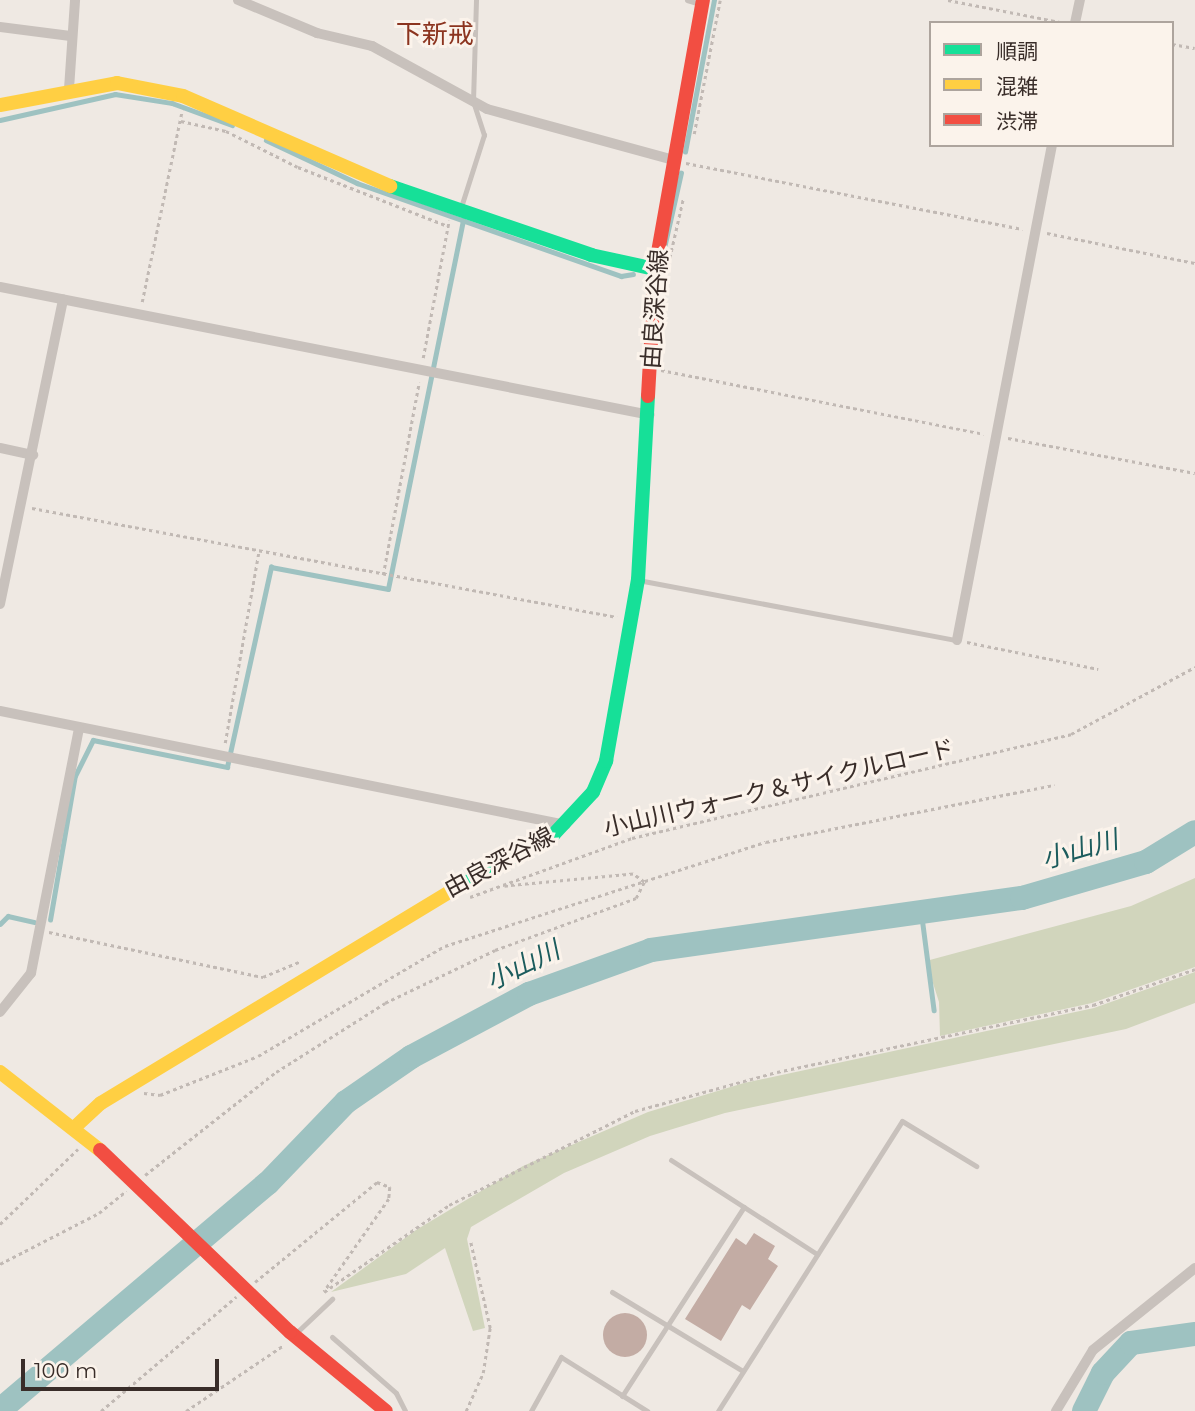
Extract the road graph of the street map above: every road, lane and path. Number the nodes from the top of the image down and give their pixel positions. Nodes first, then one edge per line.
1 (75, 0) edge
2 (238, 0) edge
3 (477, 0) edge
4 (687, 0) edge
5 (720, 0) edge
6 (947, 0) edge
7 (1080, 0) edge
8 (703, 2) edge
9 (1056, 21) edge
10 (1075, 21) edge
11 (0, 27) edge
12 (70, 36) junction
13 (1174, 44) edge
14 (1195, 48) edge
15 (69, 89) junction
16 (183, 96) junction
17 (473, 101) junction
18 (0, 105) edge
19 (181, 121) junction
20 (694, 136) dead end
21 (1052, 147) edge
22 (691, 150) dead end
23 (673, 160) junction
24 (688, 163) junction
25 (687, 176) dead end
26 (684, 188) dead end
27 (456, 209) junction
28 (448, 226) junction
29 (1037, 231) junction
30 (1195, 263) edge
31 (655, 269) junction
32 (0, 286) edge
33 (63, 299) junction
34 (140, 314) junction
35 (651, 368) junction
36 (422, 369) junction
37 (650, 415) junction
38 (998, 436) junction
39 (0, 448) edge
40 (33, 455) junction
41 (1195, 473) edge
42 (19, 505) junction
43 (259, 550) junction
44 (383, 575) junction
45 (638, 580) junction
46 (0, 604) edge
47 (631, 620) junction
48 (957, 640) junction
49 (1195, 667) edge
50 (1098, 669) dead end
51 (0, 711) edge
52 (79, 729) junction
53 (223, 755) junction
54 (1054, 785) dead end
55 (566, 825) junction
56 (644, 882) junction
57 (39, 932) junction
58 (1195, 969) edge
59 (251, 975) dead end
60 (0, 1012) edge
61 (0, 1072) edge
62 (137, 1082) junction
63 (75, 1127) junction
64 (80, 1146) dead end
65 (671, 1160) dead end
66 (976, 1167) dead end
67 (141, 1178) dead end
68 (131, 1187) dead end
69 (744, 1207) junction
70 (0, 1224) edge
71 (470, 1240) dead end
72 (817, 1254) junction
73 (0, 1264) edge
74 (1195, 1268) edge
75 (612, 1292) dead end
76 (332, 1299) dead end
77 (668, 1325) junction
78 (290, 1336) junction
79 (332, 1337) dead end
80 (743, 1371) junction
81 (622, 1396) junction
82 (101, 1411) edge
83 (186, 1411) edge
84 (386, 1411) edge
85 (405, 1411) edge
86 (466, 1411) edge
87 (531, 1411) edge
88 (647, 1411) edge
89 (718, 1411) edge
90 (1056, 1411) edge

1 - 12 street
2 - 17 street
3 - 17 lane
4 - 8 lane
5 - 20 path
6 - 9 path
7 - 10 street
8 - 23 main road, 由良深谷線
11 - 12 street
12 - 15 street
13 - 14 path
15 - 16 main road
15 - 18 main road
16 - 19 path
16 - 27 main road
17 - 23 street
17 - 27 lane
19 - 28 path
19 - 34 path
21 - 29 street
22 - 24 path
23 - 24 path
23 - 31 main road, 由良深谷線
24 - 25 path
24 - 29 path
26 - 31 path
27 - 28 path
27 - 31 main road
28 - 36 path
29 - 30 path
29 - 38 street
31 - 35 main road, 由良深谷線
32 - 33 street
33 - 34 street
33 - 40 street
34 - 36 street
35 - 37 main road, 由良深谷線
35 - 38 path
36 - 37 street
36 - 44 path
37 - 45 main road, 由良深谷線
38 - 41 path
38 - 48 street
39 - 40 street
40 - 42 street
42 - 43 path
42 - 46 street
43 - 44 path
43 - 53 path
44 - 47 path
45 - 47 main road, 由良深谷線
45 - 48 lane
47 - 55 main road, 由良深谷線
48 - 50 path
49 - 56 path, 小山川ウォーク＆サイクルロード
51 - 52 street
52 - 53 street
52 - 57 street
53 - 55 street
54 - 56 path
55 - 62 main road, 由良深谷線
56 - 62 path
56 - 67 path
57 - 59 path
57 - 60 street
58 - 82 path
61 - 63 main road
62 - 63 main road, 由良深谷線
63 - 78 main road, bridge
64 - 70 path
65 - 69 lane
66 - 72 lane
68 - 73 path
69 - 72 lane
69 - 77 lane
71 - 86 path
72 - 80 lane
74 - 90 street
75 - 77 lane
76 - 78 lane
77 - 80 lane
77 - 81 lane
78 - 83 path
78 - 84 main road
79 - 85 lane
80 - 89 lane
81 - 87 lane
81 - 88 lane

